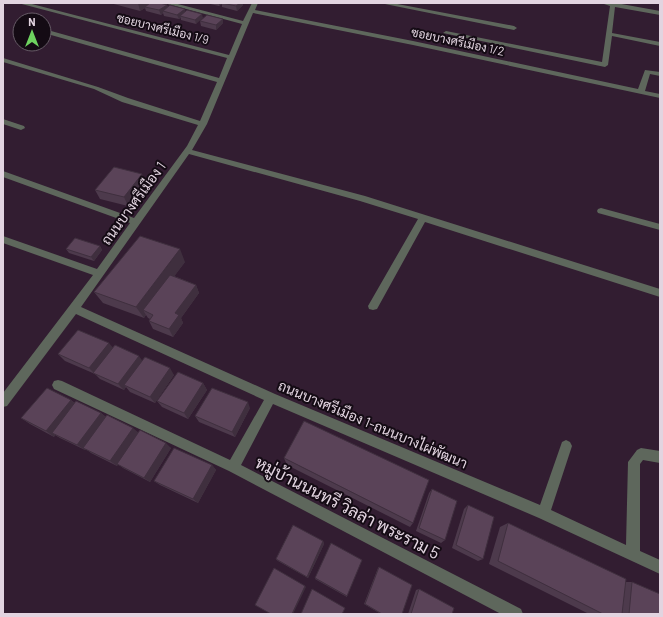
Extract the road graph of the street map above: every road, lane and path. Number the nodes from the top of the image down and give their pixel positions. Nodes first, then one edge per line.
1 (21, 3) edge
2 (167, 3) edge
3 (383, 3) edge
4 (604, 3) edge
5 (613, 4) edge
6 (253, 7) edge
7 (660, 13) edge
8 (245, 23) junction
9 (514, 28) dead end
10 (52, 33) edge
11 (446, 33) dead end
12 (609, 34) junction
13 (660, 44) edge
14 (230, 57) junction
15 (3, 60) edge
16 (660, 74) edge
17 (220, 80) junction
18 (641, 92) junction
19 (660, 96) edge
20 (3, 121) edge
21 (203, 124) junction
22 (22, 128) dead end
23 (187, 151) junction
24 (3, 174) edge
25 (601, 211) dead end
26 (423, 218) junction
27 (136, 222) junction
28 (660, 227) edge
29 (3, 239) edge
30 (98, 273) junction
31 (660, 293) edge
32 (373, 306) dead end
33 (74, 309) junction
34 (58, 385) dead end
35 (8, 387) edge
36 (271, 398) junction
37 (3, 402) edge
38 (566, 446) dead end
39 (660, 457) edge
40 (233, 467) junction
41 (544, 513) junction
42 (633, 554) junction
43 (660, 567) edge
44 (516, 614) edge

1 - 14 street, ซอยบางศรีเมือง 1/9
2 - 8 street
3 - 9 street
4 - 5 street
5 - 7 street
5 - 12 street
6 - 8 street, ถนนบางศรีเมือง 1
6 - 18 street, ซอยบางศรีเมือง 1/2
8 - 14 street, ถนนบางศรีเมือง 1
10 - 17 street
11 - 12 street
12 - 13 street
14 - 17 street, ถนนบางศรีเมือง 1
15 - 21 street
16 - 18 street
17 - 21 street, ถนนบางศรีเมือง 1
18 - 19 street, ซอยบางศรีเมือง 1/2
20 - 22 street
21 - 23 street, ถนนบางศรีเมือง 1
23 - 26 street
23 - 27 street, ถนนบางศรีเมือง 1
24 - 27 street
25 - 28 street
26 - 31 street
26 - 32 street
27 - 30 street, ถนนบางศรีเมือง 1
29 - 30 street
30 - 33 street, ถนนบางศรีเมือง 1
33 - 35 street, ถนนบางศรีเมือง 1
33 - 36 street, ถนนบางศรีเมือง 1-ถนนบางไผ่พัฒนา
34 - 40 street
35 - 37 street, ถนนบางศรีเมือง 1
36 - 40 street, หมู่บ้านนนทรี วิลล่า พระราม 5
36 - 41 street, ถนนบางศรีเมือง 1-ถนนบางไผ่พัฒนา
38 - 41 street
39 - 42 street
40 - 44 street, หมู่บ้านนนทรี วิลล่า พระราม 5
41 - 42 street, ถนนบางศรีเมือง 1-ถนนบางไผ่พัฒนา
42 - 43 street, ถนนบางศรีเมือง 1-ถนนบางไผ่พัฒนา

